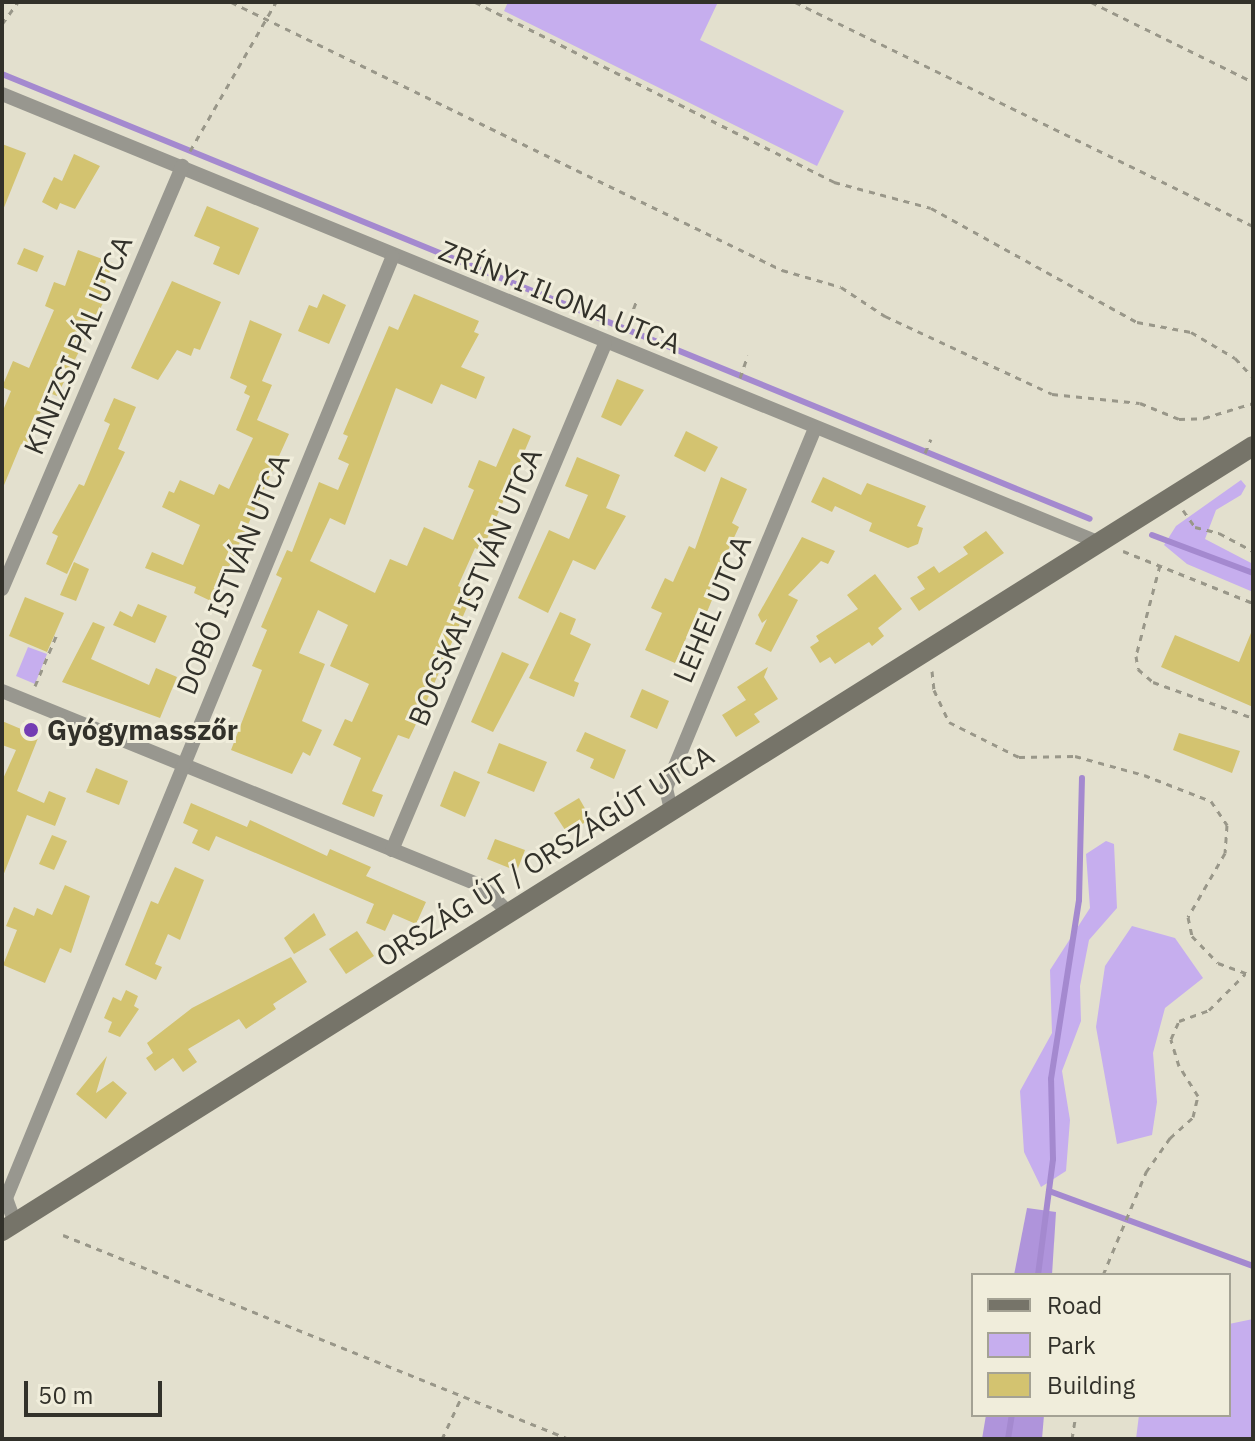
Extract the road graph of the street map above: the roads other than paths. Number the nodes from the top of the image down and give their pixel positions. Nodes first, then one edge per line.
1 (2, 94) edge
2 (182, 166) junction
3 (393, 256) junction
4 (605, 344) junction
5 (815, 429) junction
6 (1253, 446) edge
7 (1100, 543) junction
8 (2, 589) edge
9 (2, 691) edge
10 (182, 765) junction
11 (671, 810) junction
12 (392, 850) junction
13 (507, 911) junction
14 (8, 1227) edge

1 - 2 street, ZRÍNYI ILONA UTCA
2 - 3 street, ZRÍNYI ILONA UTCA
2 - 8 street, KINIZSI PÁL UTCA
3 - 4 street, ZRÍNYI ILONA UTCA
3 - 10 street, DOBÓ ISTVÁN UTCA
4 - 5 street, ZRÍNYI ILONA UTCA
4 - 12 street, BOCSKAI ISTVÁN UTCA
5 - 7 street, ZRÍNYI ILONA UTCA
5 - 11 street, LEHEL UTCA
6 - 7 main road, ORSZÁG ÚT / ORSZÁGÚT UTCA
7 - 11 main road, ORSZÁG ÚT / ORSZÁGÚT UTCA
9 - 10 street
10 - 12 street
10 - 14 street, DOBÓ ISTVÁN UTCA
11 - 13 main road, ORSZÁG ÚT / ORSZÁGÚT UTCA
12 - 13 street
13 - 14 main road, ORSZÁG ÚT / ORSZÁGÚT UTCA

